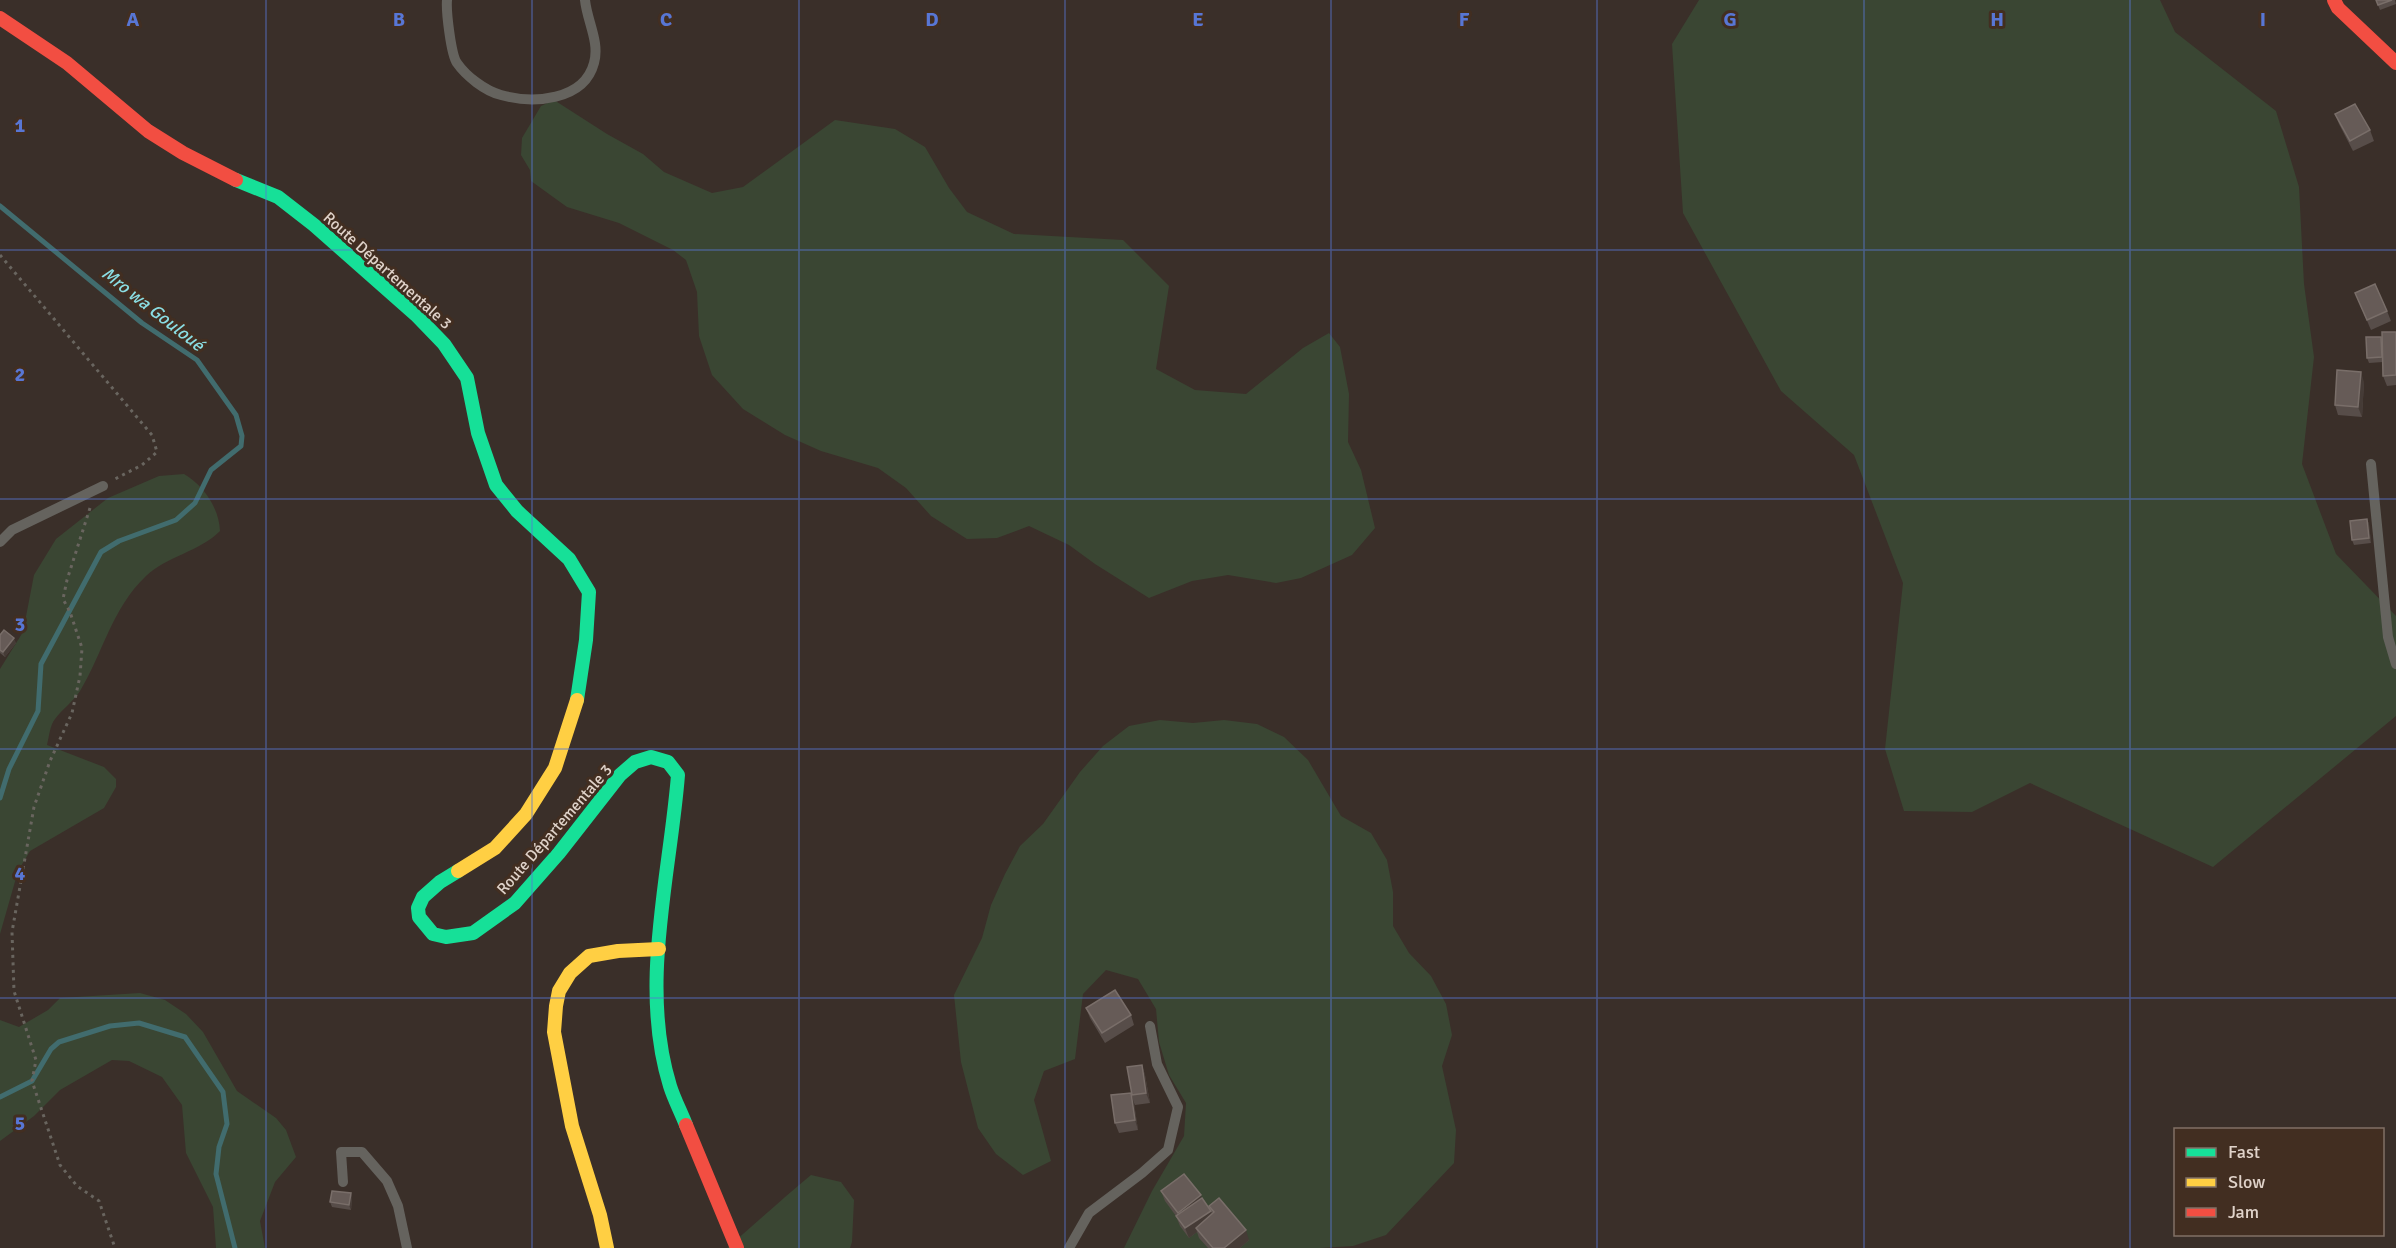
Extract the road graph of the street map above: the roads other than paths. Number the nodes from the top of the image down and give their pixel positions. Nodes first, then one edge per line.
1 (447, 0) edge
2 (585, 0) edge
3 (2334, 0) edge
4 (0, 18) edge
5 (2396, 63) edge
6 (2371, 464) dead end
7 (103, 486) road end
8 (0, 542) edge
9 (2396, 664) edge
10 (659, 949) junction
11 (1150, 1026) dead end
12 (343, 1182) dead end
13 (407, 1248) edge
14 (607, 1248) edge
15 (737, 1248) edge
16 (1069, 1248) edge

1 - 2 lane
3 - 5 main road
4 - 10 main road, Route Départementale 3
6 - 9 lane
7 - 8 lane
10 - 14 main road
10 - 15 main road, Route Départementale 3
11 - 16 lane
12 - 13 lane

